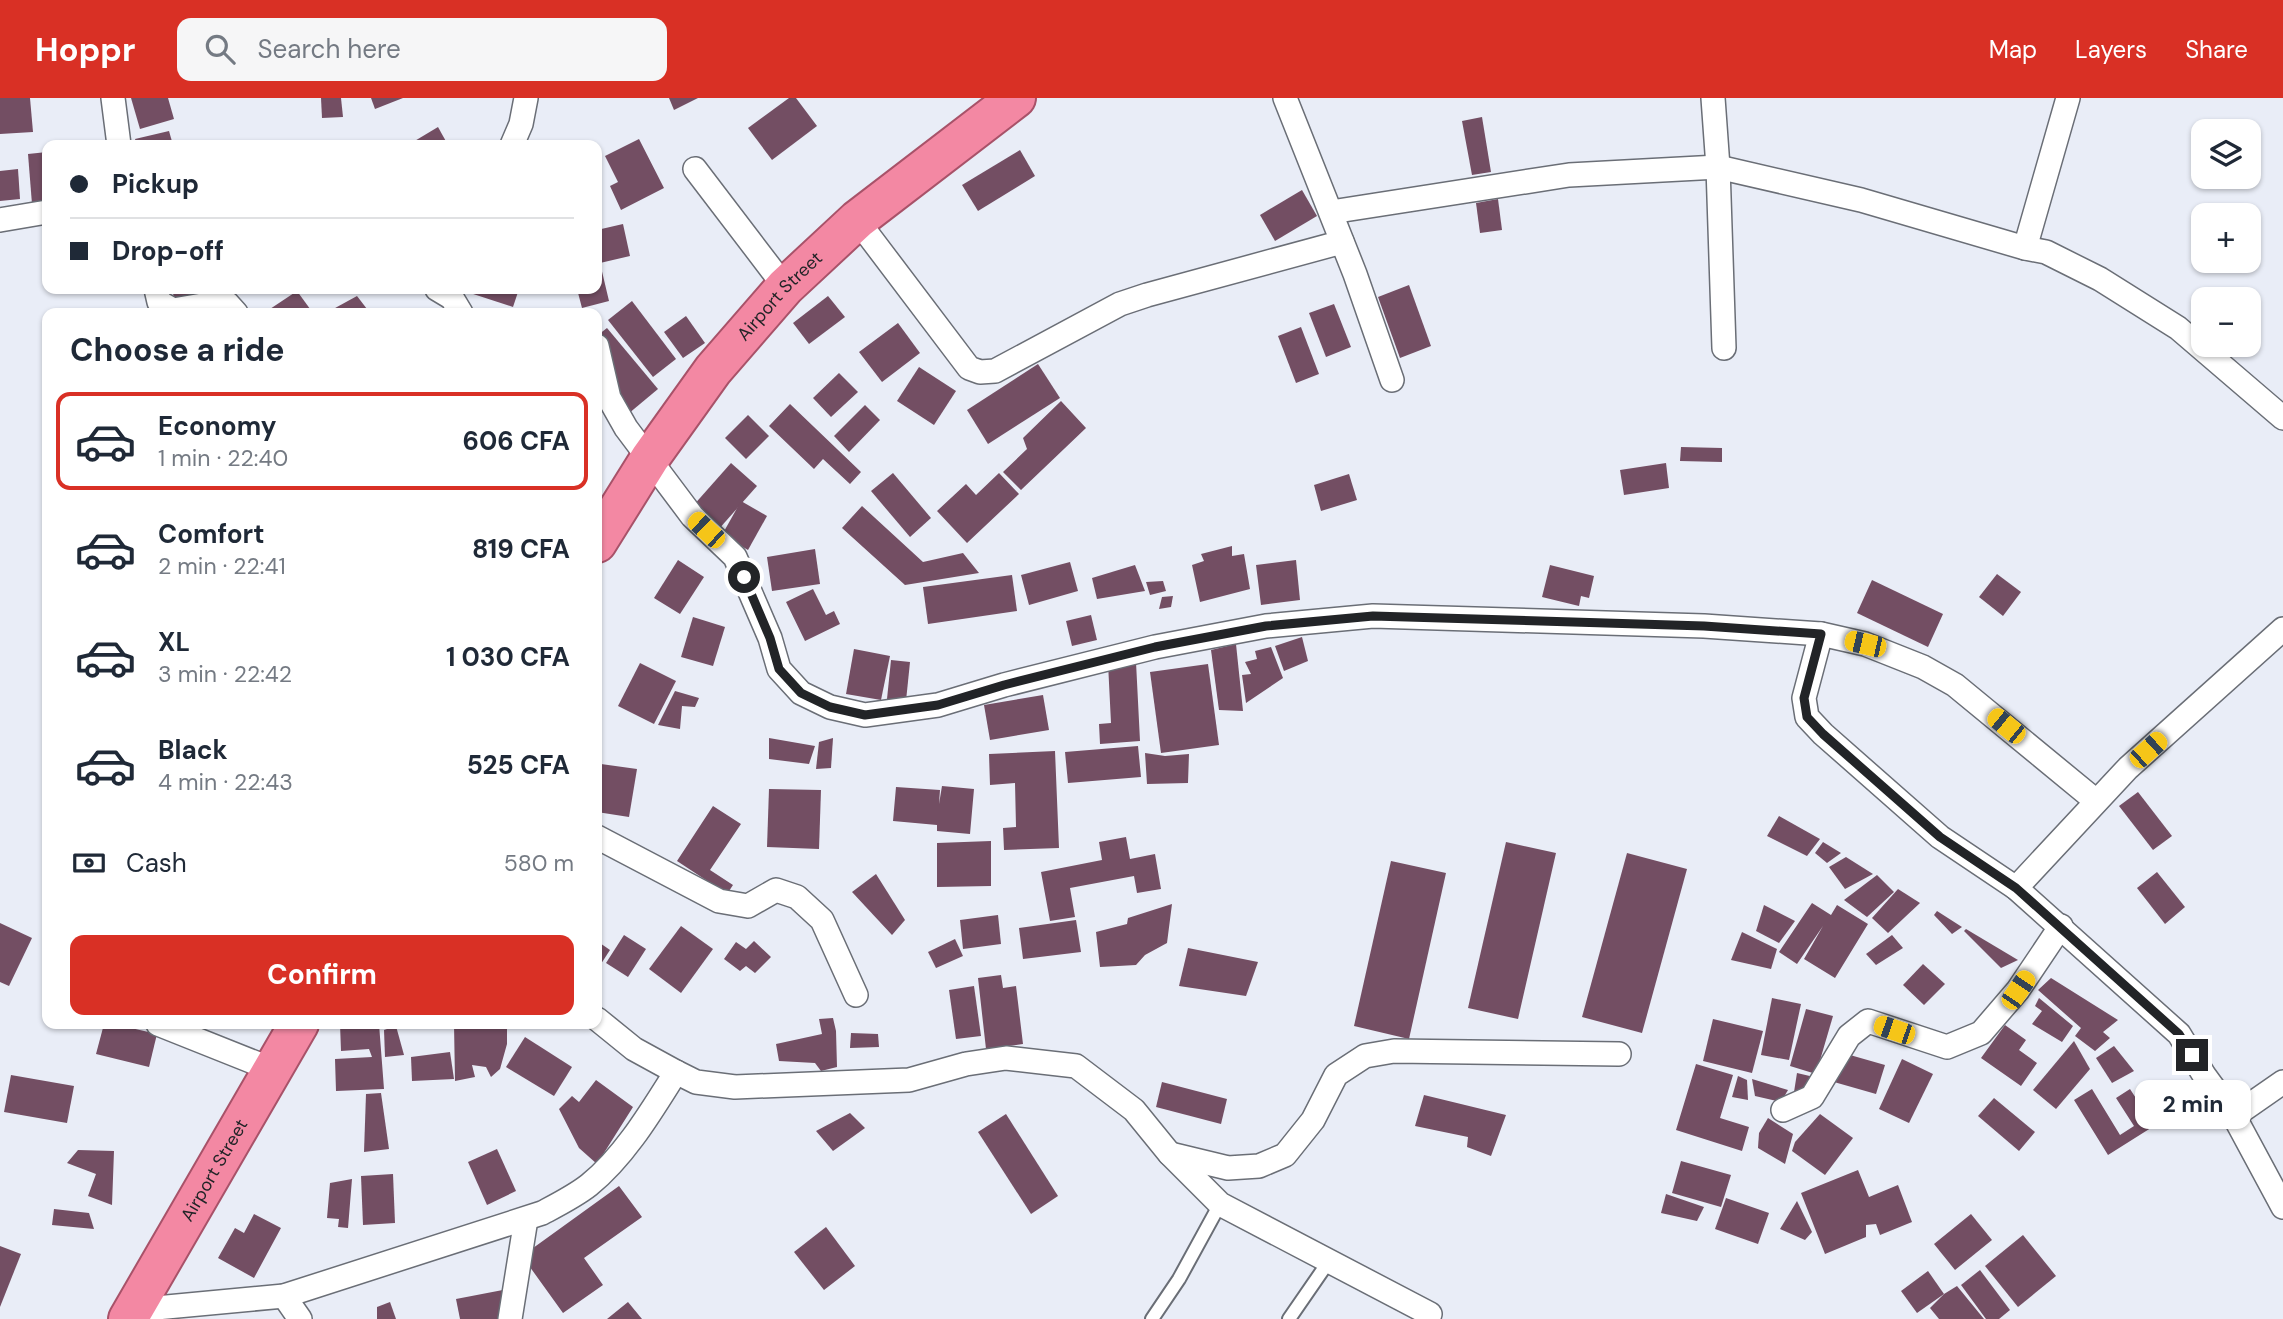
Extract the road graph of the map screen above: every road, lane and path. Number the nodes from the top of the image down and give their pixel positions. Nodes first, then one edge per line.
1 (113, 98) edge
2 (526, 98) edge
3 (1016, 98) edge
4 (1285, 98) edge
5 (1713, 98) edge
6 (2068, 98) edge
7 (118, 140) edge
8 (514, 140) edge
9 (1718, 167) junction
10 (695, 169) dead end
11 (1331, 212) junction
12 (42, 213) edge
13 (0, 219) edge
14 (857, 220) junction
15 (1342, 242) junction
16 (2025, 248) junction
17 (785, 287) junction
18 (157, 294) edge
19 (170, 308) edge
20 (185, 308) edge
21 (232, 308) edge
22 (1724, 348) dead end
23 (602, 368) edge
24 (1392, 380) dead end
25 (2283, 418) edge
26 (650, 458) junction
27 (602, 535) edge
28 (2283, 629) edge
29 (1821, 634) junction
30 (2096, 801) junction
31 (602, 840) edge
32 (2016, 888) junction
33 (2061, 926) junction
34 (856, 995) dead end
35 (602, 1023) edge
36 (171, 1029) edge
37 (296, 1029) edge
38 (1619, 1054) dead end
39 (271, 1069) junction
40 (676, 1072) junction
41 (2283, 1082) edge
42 (1783, 1110) dead end
43 (2234, 1116) junction
44 (1169, 1153) junction
45 (1220, 1204) junction
46 (2283, 1207) edge
47 (526, 1219) junction
48 (1329, 1262) junction
49 (284, 1296) junction
50 (131, 1314) edge
51 (1432, 1317) edge
52 (300, 1319) edge
53 (510, 1319) edge
54 (1152, 1319) edge
55 (1289, 1319) edge

1 - 7 street
2 - 8 street
3 - 14 highway, Airport Street
4 - 11 street
5 - 9 street
6 - 16 street
9 - 11 street
9 - 16 street
9 - 22 street
10 - 17 street
11 - 15 street
12 - 13 street
14 - 15 street
14 - 17 highway, Airport Street
15 - 24 street
16 - 25 street
17 - 26 highway, Airport Street
18 - 19 street
20 - 21 street
23 - 26 street
26 - 27 highway, Airport Street
26 - 29 street
28 - 30 street
29 - 30 street
29 - 32 street
30 - 32 street
31 - 34 street
32 - 33 street
33 - 42 street
33 - 43 street
35 - 40 street
36 - 39 street
37 - 39 highway, Airport Street
38 - 44 street
39 - 50 highway, Airport Street
40 - 44 street
40 - 47 street
41 - 43 street
43 - 46 street
44 - 45 street
45 - 48 street
45 - 54 lane
47 - 49 street
47 - 53 street
48 - 51 street
48 - 55 lane
49 - 50 street
49 - 52 street

